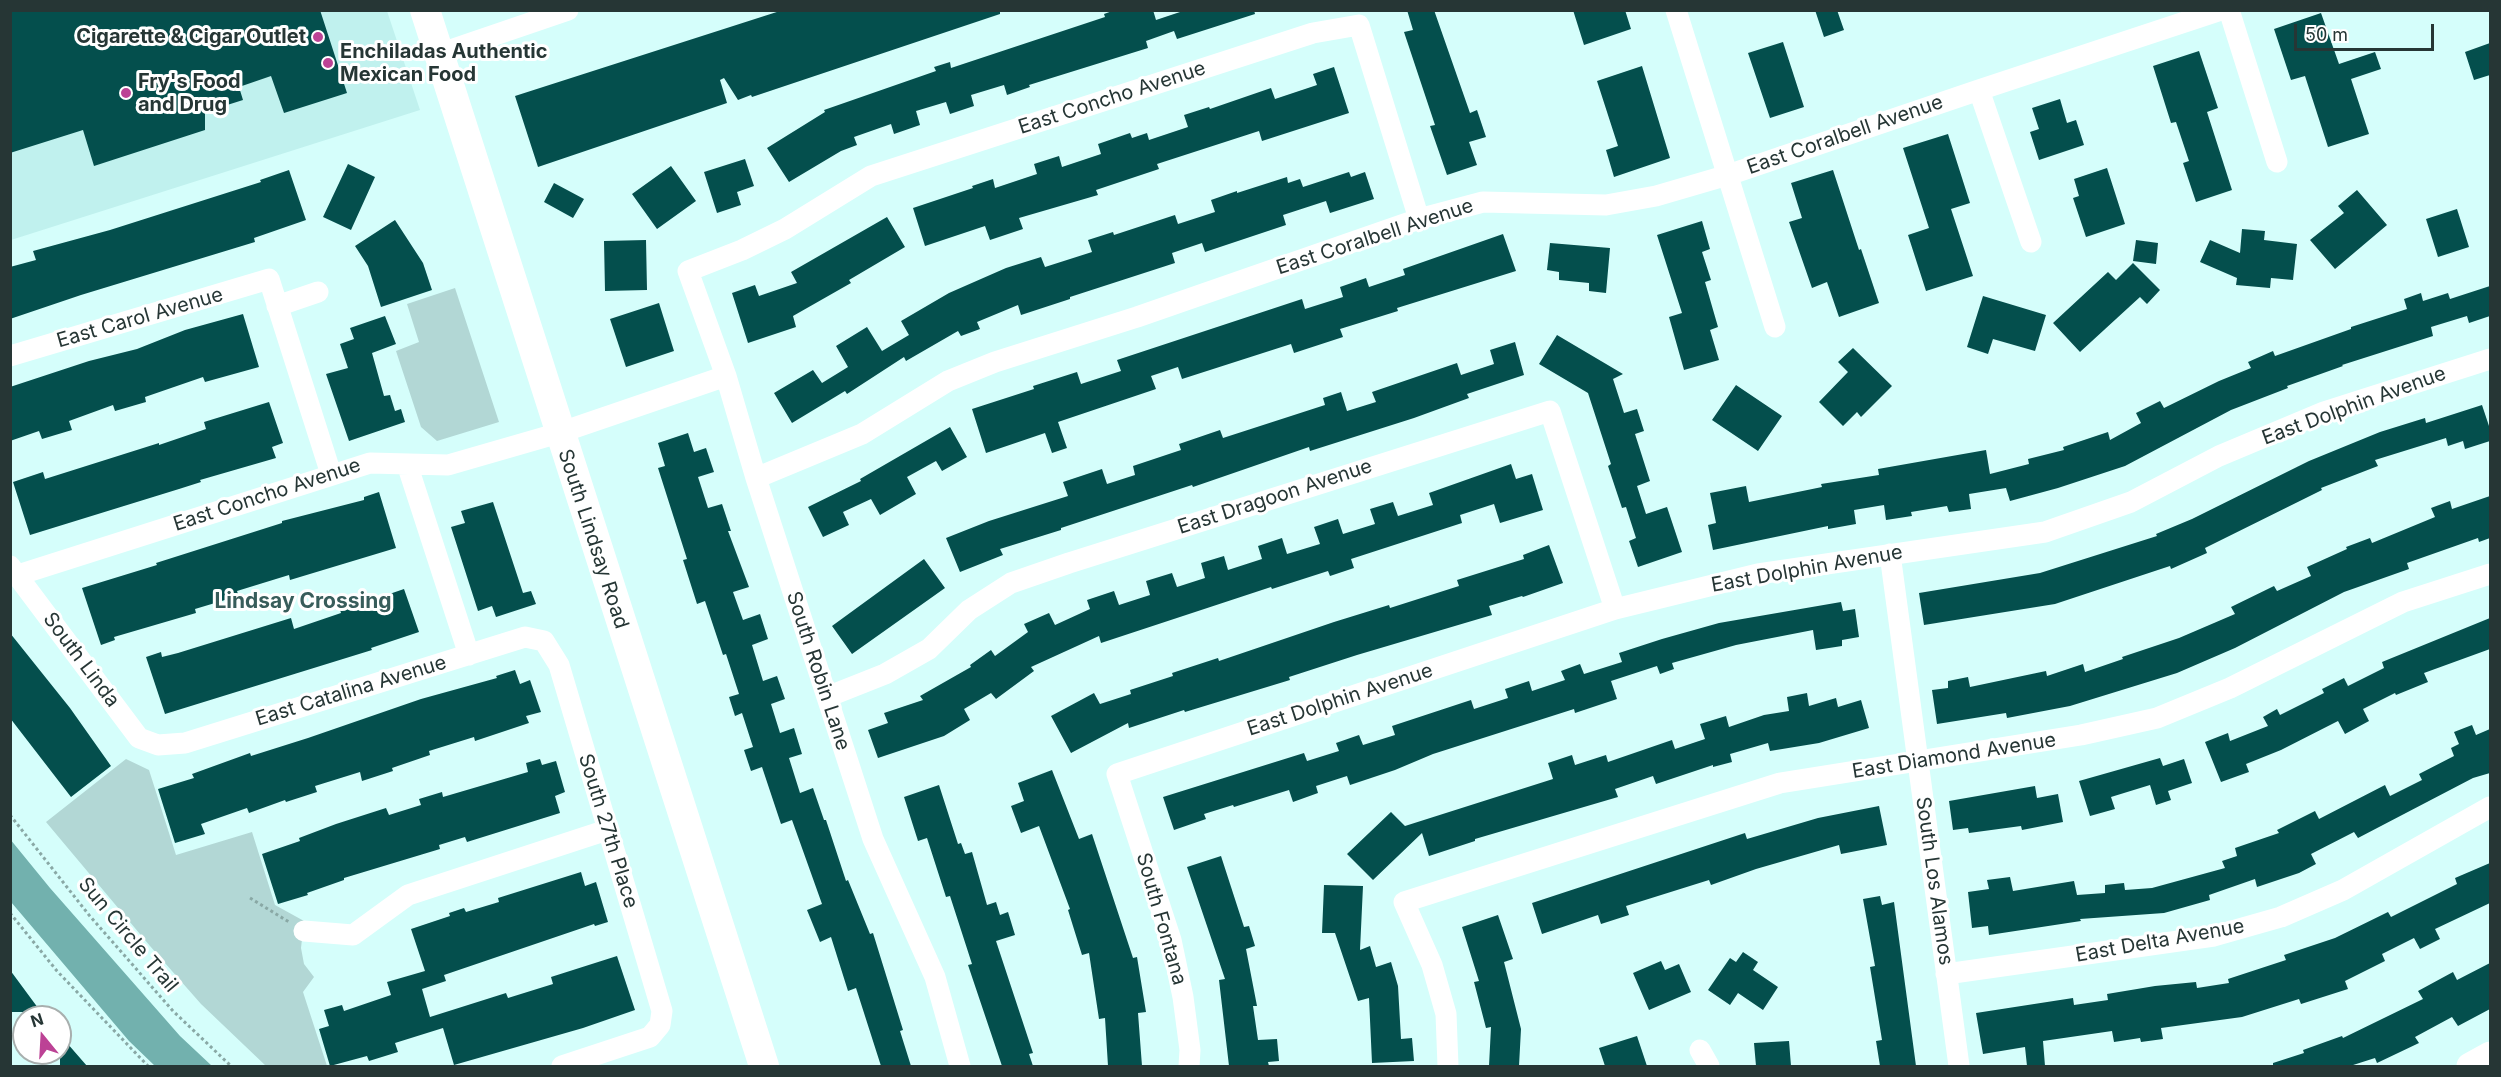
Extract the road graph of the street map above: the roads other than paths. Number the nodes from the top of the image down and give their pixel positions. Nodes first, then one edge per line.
1 (425, 10) edge
2 (568, 10) edge
3 (1676, 10) edge
4 (2221, 10) edge
5 (2229, 10) edge
6 (439, 54) junction
7 (1979, 90) junction
8 (2277, 162) dead end
9 (1728, 175) junction
10 (1419, 219) junction
11 (2031, 242) dead end
12 (688, 271) joint
13 (318, 292) dead end
14 (277, 306) junction
15 (1775, 327) dead end
16 (10, 356) edge
17 (2490, 359) edge
18 (726, 376) junction
19 (559, 433) junction
20 (407, 464) junction
21 (331, 474) junction
22 (756, 478) junction
23 (1890, 554) junction
24 (14, 571) edge
25 (2490, 574) edge
26 (1615, 609) junction
27 (544, 640) joint
28 (469, 655) junction
29 (827, 697) junction
30 (158, 746) joint
31 (1918, 762) junction
32 (1117, 774) joint
33 (2490, 807) edge
34 (607, 830) junction
35 (304, 931) road end
36 (1946, 974) junction
37 (2490, 1054) edge
38 (590, 1062) edge
39 (562, 1066) edge
40 (764, 1066) edge
41 (960, 1066) edge
42 (1189, 1066) edge
43 (1448, 1066) edge
44 (1959, 1066) edge
45 (2470, 1066) edge

1 - 6 main road, South Lindsay Road
2 - 6 street
3 - 9 street
4 - 7 street, East Coralbell Avenue
5 - 8 street
6 - 19 main road, South Lindsay Road
7 - 9 street, East Coralbell Avenue
7 - 11 street
9 - 10 street, East Coralbell Avenue
9 - 15 street
10 - 12 street, East Concho Avenue
10 - 22 street, East Coralbell Avenue
12 - 18 street, South Robin Lane
13 - 14 street
14 - 16 street, East Carol Avenue
14 - 21 street
17 - 23 street, East Dolphin Avenue
18 - 19 street, East Concho Avenue
18 - 22 street, South Robin Lane
19 - 20 street, East Concho Avenue
19 - 40 main road, South Lindsay Road
20 - 21 street, East Concho Avenue
20 - 28 street
21 - 24 street, East Concho Avenue
22 - 29 street, South Robin Lane
23 - 26 street, East Dolphin Avenue
23 - 31 street, South Los Alamos
24 - 30 street, South Linda
25 - 31 street, East Diamond Avenue
26 - 29 street, East Dragoon Avenue
26 - 32 street, East Dolphin Avenue
27 - 28 street, East Catalina Avenue
27 - 34 street, South 27th Place
28 - 30 street, East Catalina Avenue
29 - 41 street, South Robin Lane
31 - 36 street, South Los Alamos
31 - 43 street, East Diamond Avenue
32 - 42 street, South Fontana
33 - 36 street, East Delta Avenue
34 - 35 street
34 - 38 street, South 27th Place
36 - 44 street, South Los Alamos
37 - 45 street
38 - 39 street

